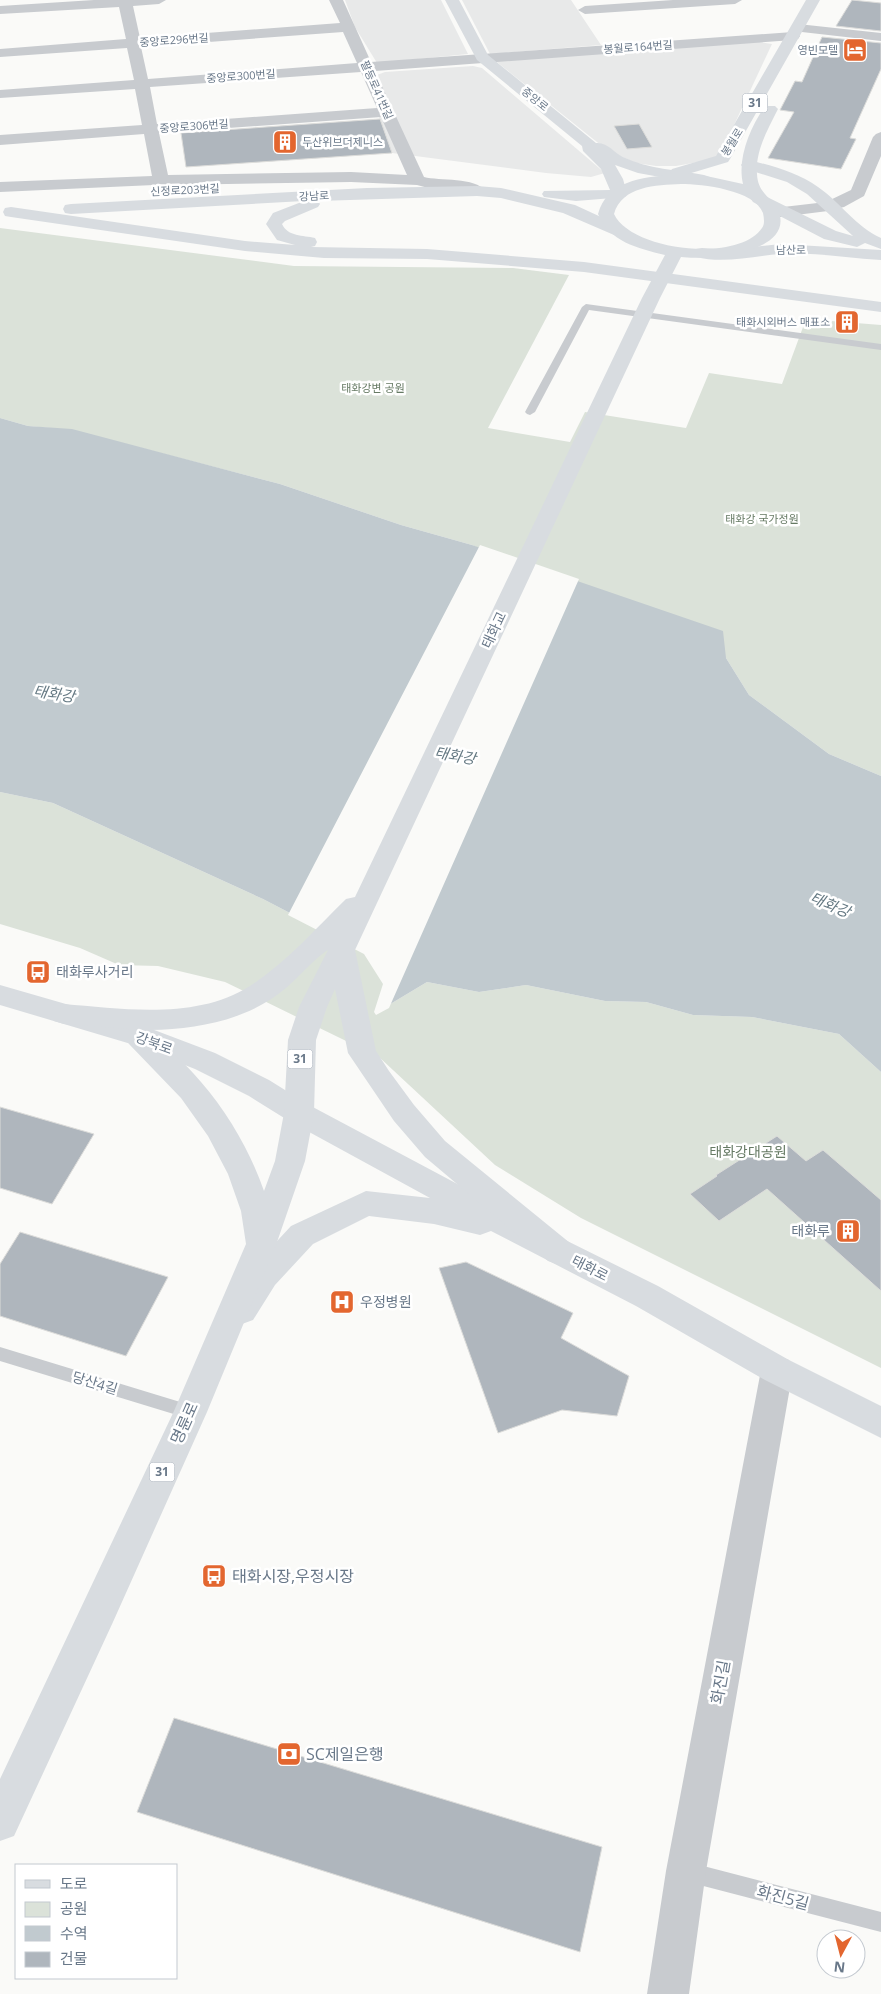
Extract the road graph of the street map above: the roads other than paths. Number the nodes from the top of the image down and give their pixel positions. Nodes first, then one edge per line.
1 (158, 0) edge
2 (336, 0) edge
3 (452, 0) edge
4 (735, 0) edge
5 (813, 0) edge
6 (827, 0) edge
7 (126, 1) edge
8 (582, 5) edge
9 (0, 10) edge
10 (348, 27) junction
11 (801, 35) junction
12 (881, 37) edge
13 (134, 43) junction
14 (610, 49) junction
15 (0, 53) edge
16 (482, 58) junction
17 (367, 66) junction
18 (142, 84) junction
19 (0, 94) edge
20 (777, 95) dead end
21 (388, 112) junction
22 (151, 129) junction
23 (881, 137) edge
24 (0, 140) edge
25 (590, 145) junction
26 (749, 166) junction
27 (874, 172) edge
28 (670, 174) junction
29 (417, 180) junction
30 (704, 180) junction
31 (644, 183) junction
32 (436, 185) junction
33 (162, 186) junction
34 (0, 187) edge
35 (369, 190) junction
36 (485, 192) junction
37 (618, 194) junction
38 (0, 198) edge
39 (758, 198) junction
40 (827, 206) junction
41 (4, 210) edge
42 (778, 213) junction
43 (566, 225) dead end
44 (621, 233) junction
45 (881, 245) edge
46 (702, 253) junction
47 (427, 254) junction
48 (881, 255) edge
49 (620, 256) dead end
50 (673, 258) junction
51 (651, 298) junction
52 (881, 306) edge
53 (881, 347) edge
54 (530, 412) dead end
55 (370, 891) junction
56 (341, 950) junction
57 (0, 995) edge
58 (313, 1007) joint
59 (64, 1014) junction
60 (138, 1036) junction
61 (299, 1113) junction
62 (516, 1230) junction
63 (261, 1245) junction
64 (559, 1252) junction
65 (216, 1349) junction
66 (0, 1354) edge
67 (777, 1370) junction
68 (190, 1412) junction
69 (881, 1423) edge
70 (3, 1809) edge
71 (686, 1871) junction
72 (881, 1922) edge
73 (668, 1994) edge

1 - 7 street
2 - 10 street, 팔등로41번길
3 - 16 main road, 중앙로
4 - 8 street
5 - 11 main road, 봉월로 / 31
6 - 11 main road
7 - 9 street
7 - 13 street
8 - 14 street
10 - 13 street, 중앙로296번길
10 - 17 street, 팔등로41번길
11 - 12 street, 봉월로164번길
11 - 14 street, 봉월로164번길
11 - 28 main road, 봉월로 / 31
13 - 15 street, 중앙로296번길
13 - 18 street
14 - 16 street, 봉월로164번길
16 - 17 street, 중앙로300번길
16 - 25 main road, 중앙로
17 - 18 street, 중앙로300번길
17 - 21 street, 팔등로41번길
18 - 19 street, 중앙로300번길
18 - 22 street
20 - 26 main road, 봉월로
21 - 22 street, 중앙로306번길
21 - 29 street, 팔등로41번길
22 - 24 street, 중앙로306번길
22 - 33 street
23 - 27 street
25 - 28 main road
25 - 37 main road, 중앙로
26 - 39 main road, 봉월로
26 - 40 main road
27 - 40 street
28 - 30 main road
28 - 31 main road, 봉월로
29 - 32 street
29 - 33 street
30 - 31 main road
30 - 39 main road
31 - 37 main road
32 - 35 street, 신정로203번길
32 - 36 street
33 - 34 street
33 - 35 street, 신정로203번길
33 - 38 street, 신정로203번길
35 - 36 main road, 강남로
35 - 41 main road, 강남로
35 - 47 main road
36 - 37 main road
36 - 43 main road
36 - 44 main road, 강남로
37 - 44 main road
39 - 42 main road
40 - 42 street
40 - 45 main road
41 - 47 main road
42 - 45 main road
42 - 46 main road
44 - 50 main road, 강남로
46 - 48 main road, 남산로
46 - 50 main road, 강남로
47 - 52 main road
49 - 51 main road
50 - 51 main road, 태화교
51 - 55 main road, 태화교
53 - 54 lane
55 - 56 main road, 태화교
55 - 59 main road
56 - 58 main road, 태화교
56 - 64 main road
57 - 59 main road, 강북로
58 - 61 main road, 명륜로 / 31
59 - 60 main road, 강북로
60 - 61 main road, 강북로
60 - 63 main road
61 - 62 main road, 태화로
61 - 63 main road, 명륜로 / 31
62 - 64 main road, 태화로
62 - 65 main road
63 - 65 main road, 명륜로 / 31
64 - 67 main road, 태화로
65 - 68 main road, 명륜로 / 31
66 - 68 lane, 당산4길
67 - 69 main road, 태화로
67 - 71 street, 화진길
68 - 70 main road, 명륜로 / 31
71 - 72 lane, 화진5길
71 - 73 street, 화진길

